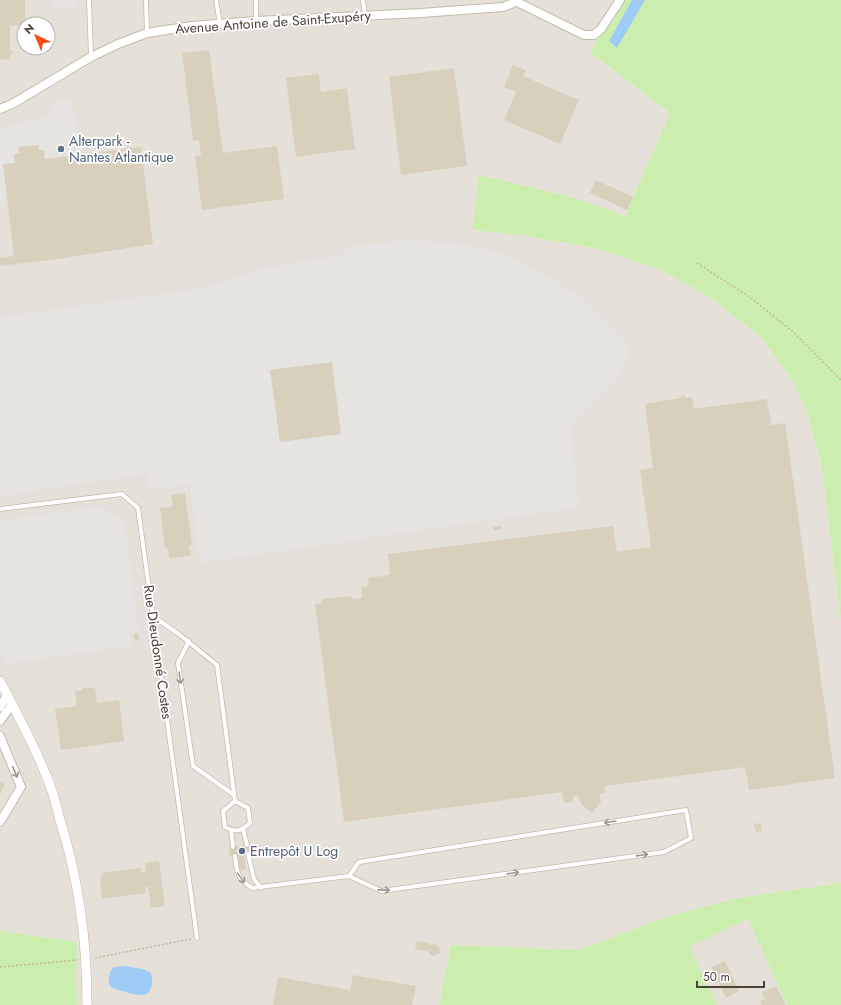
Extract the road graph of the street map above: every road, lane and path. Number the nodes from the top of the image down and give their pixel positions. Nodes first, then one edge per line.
1 (89, 0) edge
2 (146, 0) edge
3 (216, 0) edge
4 (256, 0) edge
5 (363, 0) edge
6 (620, 0) edge
7 (516, 1) edge
8 (365, 16) junction
9 (256, 21) junction
10 (220, 24) junction
11 (147, 34) junction
12 (90, 57) junction
13 (0, 109) edge
14 (697, 263) dead end
15 (841, 380) edge
16 (0, 509) edge
17 (153, 616) junction
18 (189, 641) junction
19 (0, 682) edge
20 (7, 695) junction
21 (12, 704) junction
22 (0, 707) edge
23 (0, 721) edge
24 (0, 736) edge
25 (234, 795) junction
26 (235, 801) junction
27 (0, 822) edge
28 (243, 829) junction
29 (231, 830) junction
30 (247, 845) dead end
31 (233, 846) dead end
32 (248, 854) dead end
33 (235, 856) dead end
34 (349, 876) junction
35 (261, 888) junction
36 (197, 938) joint
37 (86, 959) junction
38 (0, 967) edge
39 (87, 1005) edge

1 - 12 lane
2 - 11 lane
3 - 10 lane
4 - 9 lane
5 - 8 lane
6 - 7 street
7 - 8 street, Avenue Antoine de Saint-Exupéry
8 - 9 street, Avenue Antoine de Saint-Exupéry
9 - 10 street, Avenue Antoine de Saint-Exupéry
10 - 11 street, Avenue Antoine de Saint-Exupéry
11 - 12 street, Avenue Antoine de Saint-Exupéry
12 - 13 street, Avenue Antoine de Saint-Exupéry
14 - 15 path
16 - 17 lane, Rue Dieudonné Costes
17 - 18 lane
17 - 36 lane, Rue Dieudonné Costes
18 - 25 lane
18 -> 25 lane
19 - 20 street
20 - 21 street
20 - 22 street
21 - 23 street
21 - 37 street
24 -> 27 street
25 - 26 lane
26 - 28 lane
26 - 29 lane
28 - 29 lane
28 - 30 lane
29 - 31 lane
32 - 35 lane
33 -> 35 lane
34 -> 34 lane
34 - 35 lane
36 - 37 path
37 - 38 path
37 - 39 street

